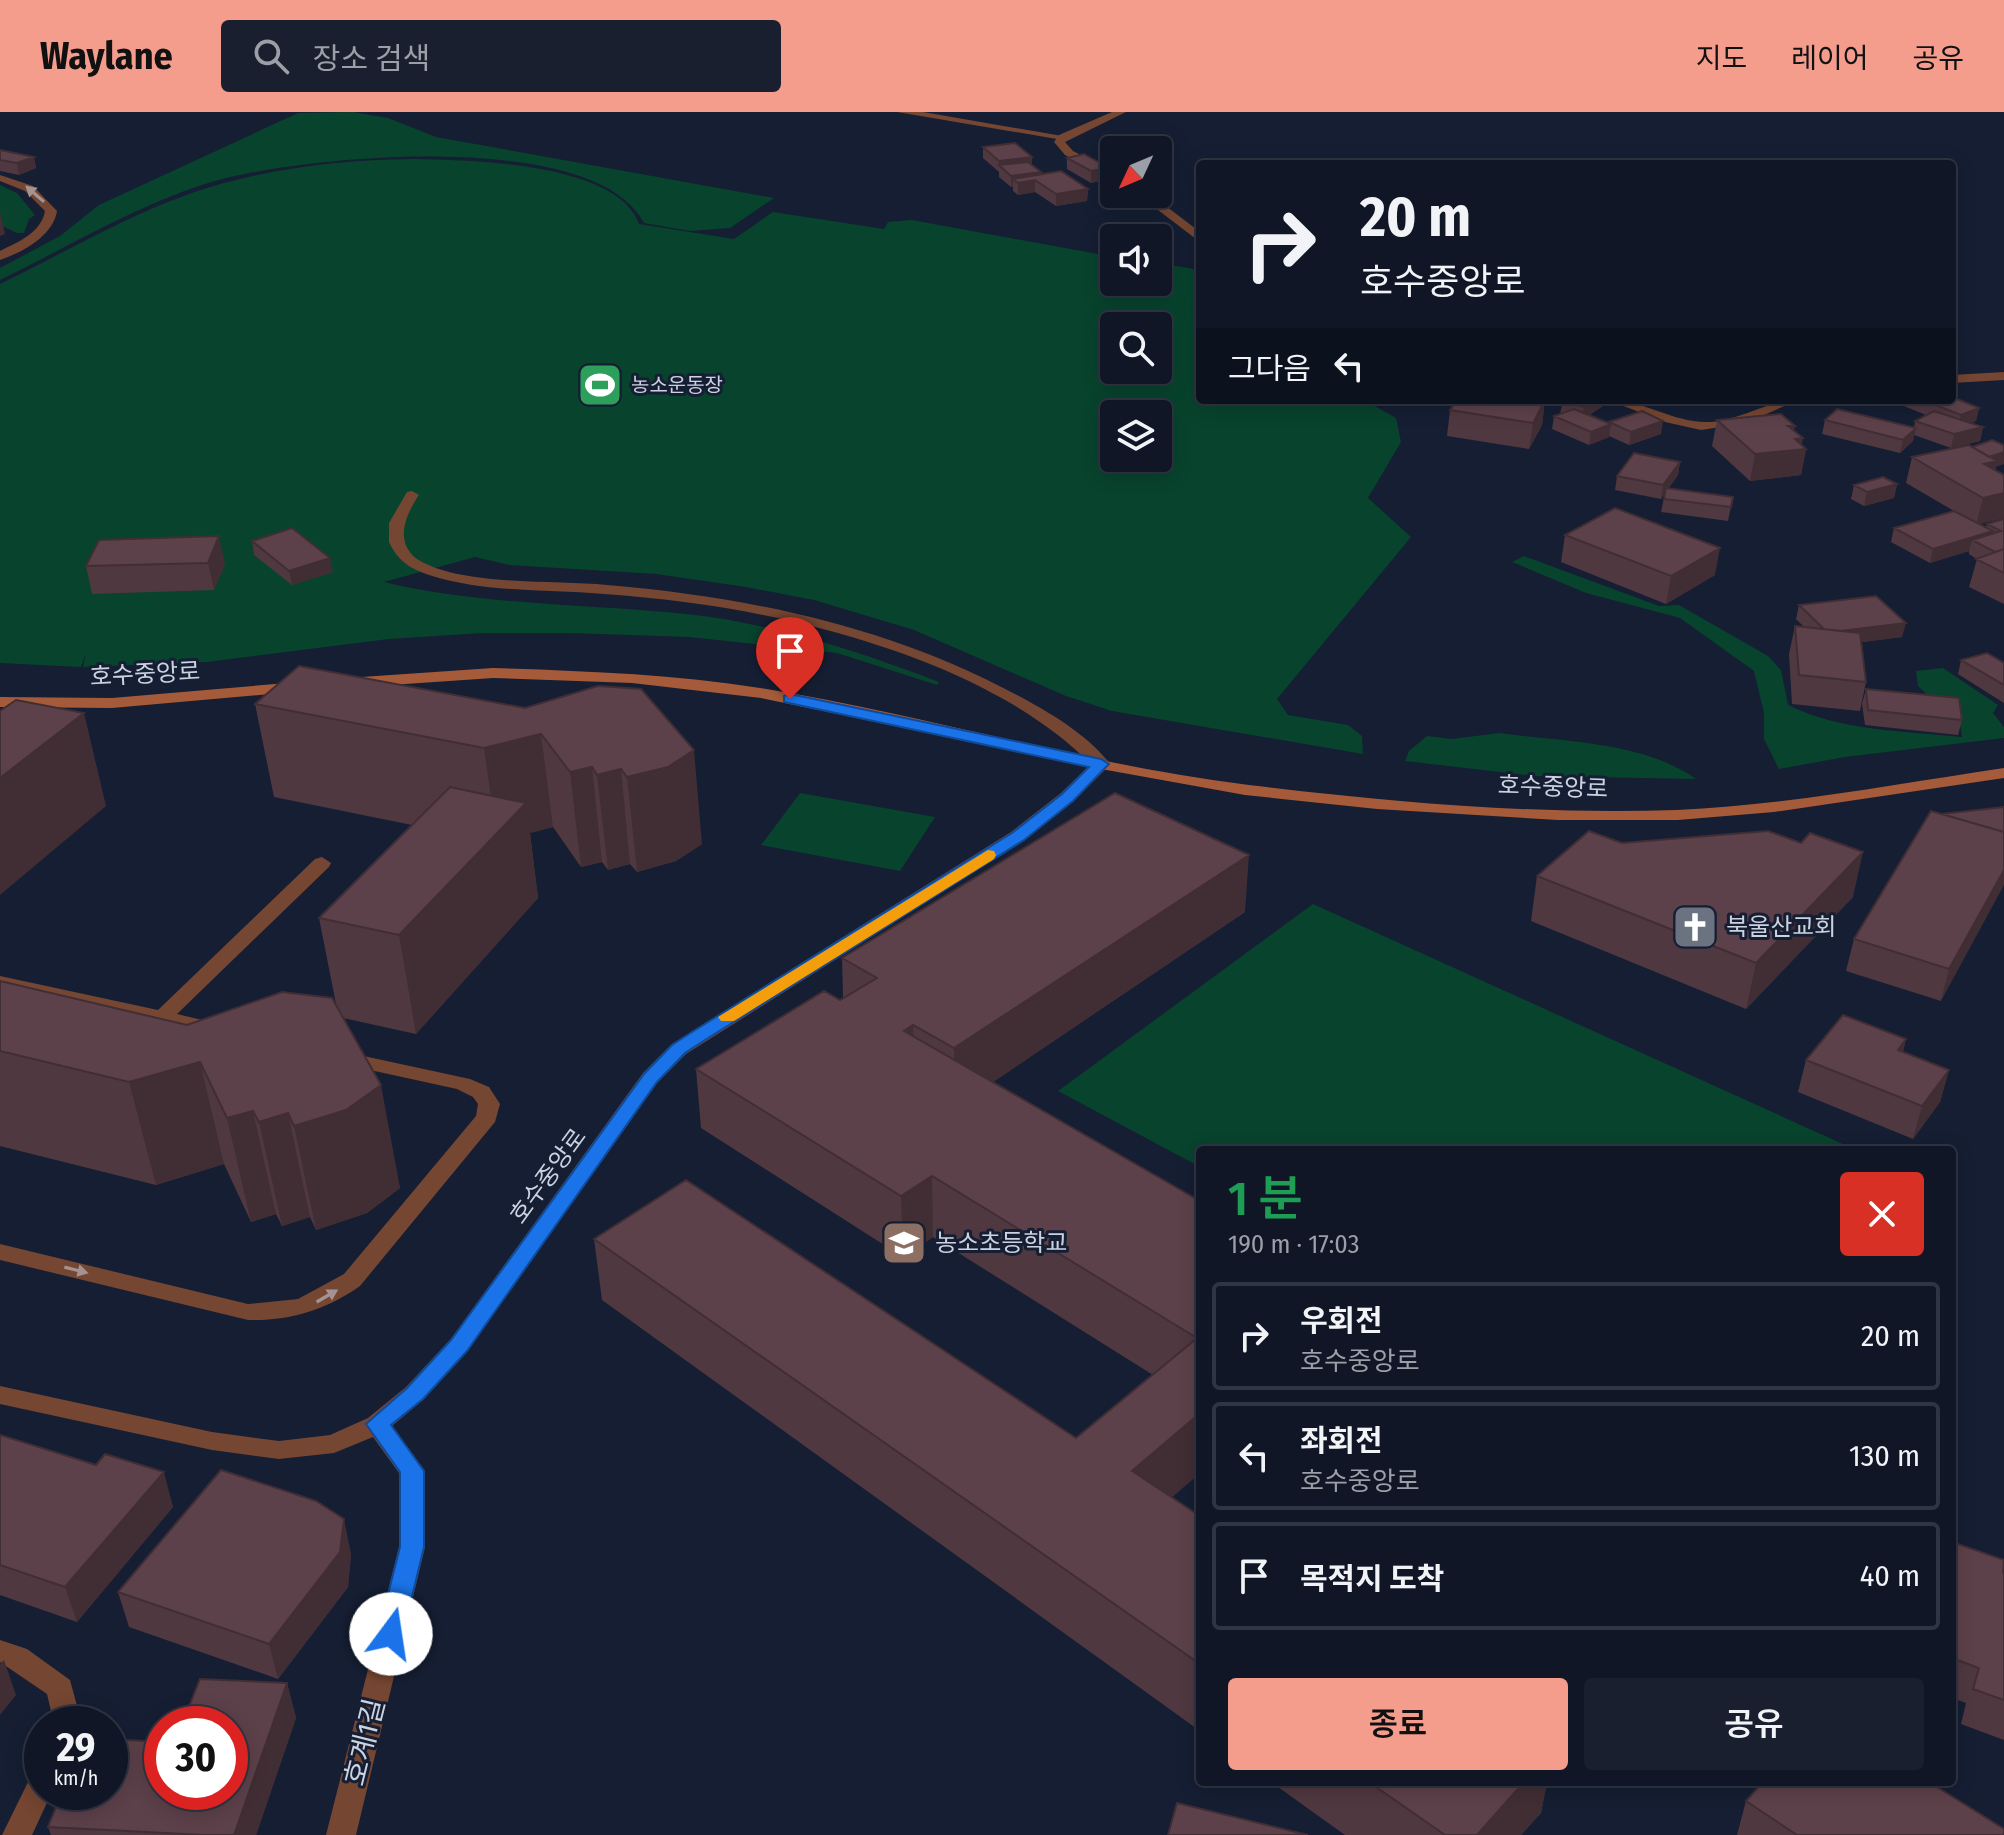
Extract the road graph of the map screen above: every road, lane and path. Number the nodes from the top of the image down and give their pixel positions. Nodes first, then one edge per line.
1 (902, 112) edge
2 (1121, 112) edge
3 (1063, 137) junction
4 (1100, 170) edge
5 (0, 178) edge
6 (1161, 208) edge
7 (1196, 235) edge
8 (0, 256) edge
9 (2004, 376) edge
10 (1956, 379) edge
11 (1627, 404) edge
12 (1781, 404) edge
13 (412, 495) dead end
14 (0, 702) edge
15 (1101, 764) junction
16 (2004, 773) edge
17 (322, 863) dead end
18 (0, 982) edge
19 (162, 1018) junction
20 (237, 1034) edge
21 (328, 1054) edge
22 (0, 1252) edge
23 (0, 1395) edge
24 (377, 1424) junction
25 (0, 1651) edge
26 (64, 1706) edge
27 (29, 1810) edge
28 (17, 1835) edge
29 (341, 1835) edge

1 - 3 street
2 - 3 street
3 - 4 street
8 -> 5 street
6 - 7 street
9 - 10 street
11 - 12 street
13 - 15 street
14 - 15 street, 호수중앙로
15 - 16 street, 호수중앙로
15 - 24 street, 호수중앙로
17 - 19 street
18 - 19 street
19 - 20 street
22 -> 21 street
23 - 24 street, 호수중앙로
24 - 29 street, 호계1길
25 - 26 street
27 - 28 street

